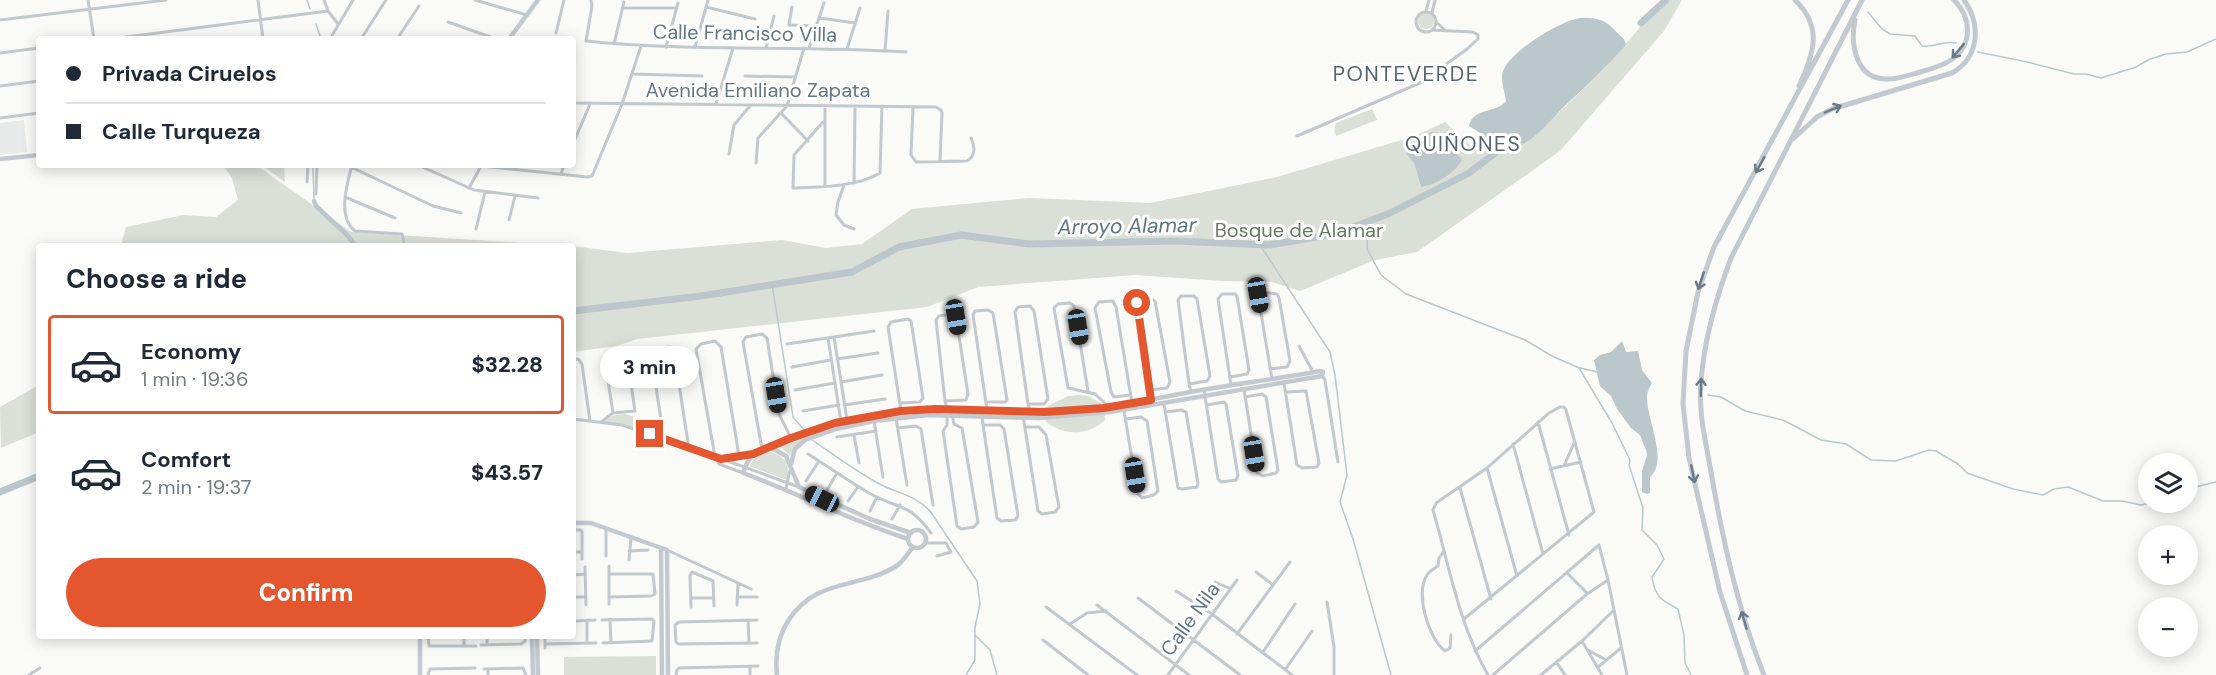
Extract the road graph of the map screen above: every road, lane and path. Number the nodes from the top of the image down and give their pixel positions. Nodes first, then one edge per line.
1 (88, 0) edge
2 (166, 0) edge
3 (258, 0) edge
4 (353, 0) edge
5 (377, 0) edge
6 (475, 0) edge
7 (538, 0) edge
8 (564, 0) edge
9 (592, 0) edge
10 (708, 0) edge
11 (1429, 0) edge
12 (1435, 0) edge
13 (1795, 0) edge
14 (1848, 0) edge
15 (1862, 0) edge
16 (1954, 0) edge
17 (1964, 0) edge
18 (324, 1) edge
19 (385, 2) edge
20 (624, 2) dead end
21 (678, 3) dead end
22 (824, 3) dead end
23 (419, 6) dead end
24 (706, 7) junction
25 (792, 7) dead end
26 (622, 8) junction
27 (677, 8) junction
28 (860, 8) dead end
29 (89, 9) junction
30 (328, 11) junction
31 (888, 11) dead end
32 (1426, 11) junction
33 (1432, 13) junction
34 (1856, 13) junction
35 (527, 15) junction
36 (774, 16) dead end
37 (820, 18) junction
38 (756, 19) dead end
39 (0, 20) edge
40 (261, 20) junction
41 (448, 22) dead end
42 (1436, 22) junction
43 (855, 23) junction
44 (338, 24) junction
45 (815, 26) junction
46 (1432, 30) junction
47 (1447, 32) junction
48 (556, 33) dead end
49 (94, 36) edge
50 (135, 36) edge
51 (263, 36) edge
52 (332, 36) edge
53 (363, 36) edge
54 (399, 36) edge
55 (488, 36) edge
56 (511, 36) edge
57 (614, 44) junction
58 (641, 46) junction
59 (666, 47) junction
60 (36, 48) edge
61 (694, 48) junction
62 (733, 48) junction
63 (766, 48) junction
64 (804, 48) junction
65 (809, 48) junction
66 (847, 49) junction
67 (885, 51) junction
68 (906, 52) dead end
69 (0, 53) edge
70 (633, 74) junction
71 (702, 76) dead end
72 (745, 76) dead end
73 (795, 77) junction
74 (36, 81) edge
75 (0, 86) edge
76 (576, 103) edge
77 (590, 104) junction
78 (622, 104) junction
79 (716, 105) junction
80 (751, 105) junction
81 (787, 106) junction
82 (825, 106) junction
83 (855, 106) junction
84 (882, 106) junction
85 (913, 107) junction
86 (36, 113) edge
87 (781, 113) junction
88 (1788, 114) junction
89 (0, 118) edge
90 (823, 122) junction
91 (1297, 136) dead end
92 (576, 137) edge
93 (971, 138) dead end
94 (808, 141) junction
95 (1788, 145) junction
96 (729, 154) dead end
97 (36, 155) edge
98 (0, 159) edge
99 (940, 161) junction
100 (756, 163) dead end
101 (308, 168) edge
102 (317, 168) edge
103 (351, 168) edge
104 (355, 168) edge
105 (425, 168) edge
106 (479, 168) edge
107 (507, 168) edge
108 (563, 168) edge
109 (561, 174) junction
110 (307, 182) dead end
111 (854, 183) junction
112 (845, 184) junction
113 (825, 185) junction
114 (469, 188) junction
115 (484, 192) junction
116 (316, 195) dead end
117 (515, 196) junction
118 (345, 197) junction
119 (538, 198) dead end
120 (461, 213) dead end
121 (395, 218) dead end
122 (509, 220) dead end
123 (476, 229) dead end
124 (854, 229) dead end
125 (404, 243) edge
126 (874, 331) dead end
127 (834, 337) junction
128 (828, 338) junction
129 (787, 345) dead end
130 (1299, 346) dead end
131 (878, 353) dead end
132 (576, 359) edge
133 (837, 359) junction
134 (831, 360) junction
135 (792, 367) dead end
136 (1270, 369) junction
137 (1313, 372) junction
138 (882, 375) dead end
139 (1322, 376) junction
140 (1230, 377) junction
141 (1272, 379) junction
142 (841, 382) junction
143 (1284, 382) junction
144 (836, 383) junction
145 (1189, 384) junction
146 (1231, 385) junction
147 (1244, 389) junction
148 (795, 390) dead end
149 (1150, 390) junction
150 (1204, 390) junction
151 (1088, 391) junction
152 (1191, 392) junction
153 (1286, 392) junction
154 (1130, 395) junction
155 (1205, 396) junction
156 (1245, 397) junction
157 (885, 399) dead end
158 (1151, 400) junction
159 (945, 401) junction
160 (987, 402) junction
161 (901, 403) junction
162 (1028, 404) junction
163 (1132, 404) junction
164 (1164, 404) junction
165 (839, 405) junction
166 (844, 405) junction
167 (1207, 405) junction
168 (987, 410) junction
169 (1110, 410) junction
170 (803, 411) dead end
171 (901, 411) junction
172 (1124, 411) junction
173 (1030, 412) junction
174 (1166, 412) junction
175 (613, 413) junction
176 (948, 413) junction
177 (982, 416) junction
178 (1023, 417) junction
179 (896, 418) junction
180 (576, 419) edge
181 (1126, 419) junction
182 (590, 421) junction
183 (874, 421) junction
184 (601, 422) junction
185 (1538, 422) junction
186 (845, 424) junction
187 (983, 425) junction
188 (826, 426) junction
189 (1024, 427) junction
190 (898, 428) junction
191 (876, 431) junction
192 (828, 432) junction
193 (854, 435) junction
194 (837, 437) dead end
195 (791, 438) junction
196 (664, 439) junction
197 (1575, 441) junction
198 (1514, 444) junction
199 (768, 446) junction
200 (689, 449) junction
201 (762, 449) junction
202 (753, 454) junction
203 (808, 454) dead end
204 (738, 456) junction
205 (715, 457) junction
206 (721, 459) junction
207 (819, 461) junction
208 (1338, 462) dead end
209 (1581, 462) junction
210 (859, 463) dead end
211 (791, 464) junction
212 (1564, 466) junction
213 (745, 467) junction
214 (1487, 468) junction
215 (1551, 469) junction
216 (743, 473) junction
217 (837, 473) junction
218 (883, 477) dead end
219 (806, 481) dead end
220 (789, 483) junction
221 (907, 485) dead end
222 (799, 487) junction
223 (858, 487) junction
224 (1460, 488) junction
225 (786, 489) junction
226 (877, 497) junction
227 (822, 499) junction
228 (848, 501) dead end
229 (900, 505) junction
230 (933, 505) dead end
231 (870, 511) dead end
232 (892, 519) dead end
233 (576, 523) edge
234 (606, 528) junction
235 (576, 530) edge
236 (911, 533) junction
237 (931, 533) dead end
238 (1569, 535) junction
239 (631, 536) junction
240 (908, 539) junction
241 (925, 543) junction
242 (913, 547) junction
243 (661, 548) junction
244 (648, 550) dead end
245 (667, 550) junction
246 (629, 551) junction
247 (1444, 551) junction
248 (576, 552) edge
249 (582, 552) junction
250 (1544, 554) junction
251 (606, 556) dead end
252 (937, 556) dead end
253 (582, 559) dead end
254 (629, 560) dead end
255 (1290, 562) dead end
256 (609, 566) dead end
257 (585, 567) dead end
258 (707, 568) junction
259 (1256, 572) dead end
260 (1567, 573) junction
261 (576, 574) edge
262 (585, 574) junction
263 (609, 574) junction
264 (703, 576) junction
265 (1517, 576) junction
266 (1237, 580) dead end
267 (1608, 580) junction
268 (1215, 582) dead end
269 (738, 583) junction
270 (654, 585) junction
271 (661, 585) junction
272 (1273, 585) junction
273 (751, 589) dead end
274 (1231, 589) junction
275 (1176, 591) dead end
276 (1587, 594) junction
277 (576, 597) edge
278 (586, 597) junction
279 (609, 597) junction
280 (738, 597) junction
281 (757, 597) dead end
282 (691, 598) junction
283 (714, 598) junction
284 (1138, 598) dead end
285 (1491, 598) junction
286 (1327, 602) dead end
287 (609, 604) dead end
288 (1295, 604) dead end
289 (586, 605) dead end
290 (737, 605) dead end
291 (1097, 605) dead end
292 (714, 606) dead end
293 (1046, 606) dead end
294 (691, 607) dead end
295 (1614, 610) junction
296 (1106, 612) junction
297 (1212, 614) junction
298 (587, 620) junction
299 (595, 620) dead end
300 (602, 620) dead end
301 (610, 620) junction
302 (748, 620) junction
303 (757, 620) dead end
304 (1464, 620) junction
305 (576, 621) edge
306 (1070, 624) junction
307 (654, 630) junction
308 (662, 631) junction
309 (1312, 631) dead end
310 (668, 633) junction
311 (675, 633) junction
312 (1237, 634) junction
313 (1451, 635) dead end
314 (420, 639) edge
315 (428, 639) edge
316 (464, 639) edge
317 (487, 639) edge
318 (525, 639) edge
319 (532, 639) edge
320 (537, 639) edge
321 (545, 639) edge
322 (1043, 640) dead end
323 (1193, 640) junction
324 (1582, 641) junction
325 (587, 643) junction
326 (596, 643) dead end
327 (603, 643) dead end
328 (611, 643) junction
329 (749, 643) junction
330 (757, 643) dead end
331 (481, 645) dead end
332 (487, 645) junction
333 (464, 646) junction
334 (476, 646) dead end
335 (1621, 648) junction
336 (1587, 649) junction
337 (1475, 651) junction
338 (1263, 652) junction
339 (665, 655) junction
340 (1606, 660) junction
341 (1557, 663) junction
342 (1175, 665) junction
343 (758, 666) dead end
344 (750, 667) junction
345 (1598, 667) junction
346 (476, 668) dead end
347 (40, 669) dead end
348 (465, 669) junction
349 (1285, 670) junction
350 (29, 675) edge
351 (420, 675) edge
352 (428, 675) edge
353 (465, 675) edge
354 (488, 675) edge
355 (526, 675) edge
356 (533, 675) edge
357 (538, 675) edge
358 (662, 675) edge
359 (668, 675) edge
360 (676, 675) edge
361 (750, 675) edge
362 (777, 675) edge
363 (1088, 675) edge
364 (1137, 675) edge
365 (1168, 675) edge
366 (1189, 675) edge
367 (1240, 675) edge
368 (1292, 675) edge
369 (1334, 675) edge
370 (1491, 675) edge
371 (1541, 675) edge
372 (1565, 675) edge
373 (1602, 675) edge
374 (1627, 675) edge
375 (1747, 675) edge
376 (1764, 675) edge

1 - 29 street
2 - 29 street
3 - 40 street
4 - 44 street
5 - 19 street
6 - 35 street
7 - 35 street
8 - 48 street
9 - 57 street, Calle Francisco Villa
10 - 24 street
11 - 32 street
12 - 33 street
13 - 88 highway
14 - 88 highway
15 - 34 highway
16 -> 34 highway
95 -> 17 highway
18 - 30 street
19 - 53 street
20 - 26 street
21 - 27 street
22 - 37 street
23 - 54 street
24 - 38 street
24 - 61 street
25 - 45 street
26 - 27 street
26 - 57 street
27 - 59 street
28 - 43 street
29 - 39 street
29 - 49 street
30 - 40 street
30 - 44 street
31 - 67 street
32 - 33 street
32 - 46 street
33 - 42 street
34 - 95 highway
35 - 56 street
36 - 63 street
37 - 43 street
37 - 45 street
40 - 50 street
40 - 51 street
41 - 55 street
42 - 46 street
42 - 47 street
43 - 66 street
44 - 52 street
45 - 65 street
46 - 47 street
47 - 91 street
57 - 58 street, Calle Francisco Villa
58 - 59 street, Calle Francisco Villa
58 - 70 street
59 - 61 street, Calle Francisco Villa
60 - 69 street
61 - 62 street, Calle Francisco Villa
62 - 63 street, Calle Francisco Villa
62 - 79 street
63 - 64 street, Calle Francisco Villa
64 - 65 street, Calle Francisco Villa
64 - 73 street
65 - 66 street, Calle Francisco Villa
66 - 67 street, Calle Francisco Villa
67 - 68 street, Calle Francisco Villa
70 - 71 street
70 - 78 street
72 - 73 street
73 - 81 street
74 - 75 street
76 - 77 street, Avenida Emiliano Zapata
77 - 78 street, Avenida Emiliano Zapata
77 - 92 street
78 - 79 street, Avenida Emiliano Zapata
78 - 109 street
79 - 80 street, Avenida Emiliano Zapata
80 - 81 street, Avenida Emiliano Zapata
80 - 96 street
81 - 82 street, Avenida Emiliano Zapata
81 - 87 street
82 - 83 street, Avenida Emiliano Zapata
82 - 90 street
83 - 84 street, Avenida Emiliano Zapata
83 - 111 street
84 - 85 street, Avenida Emiliano Zapata
84 - 111 street
85 - 99 street, Avenida Emiliano Zapata
85 - 99 street
86 - 89 street
87 - 94 street
87 - 100 street
88 -> 375 highway
90 - 94 street
90 - 113 street
93 - 99 street
94 - 113 street
376 -> 95 highway
97 - 98 street
101 - 110 street
102 - 116 street
103 - 118 street
104 - 120 street
105 - 114 street
106 - 114 street
107 - 109 street
108 - 109 street
111 - 112 street
112 - 113 street
112 - 124 street
114 - 115 street
115 - 117 street
115 - 123 street
117 - 119 street
117 - 122 street
118 - 121 street
118 - 125 street
126 - 127 street
127 - 128 street
127 - 133 street
128 - 129 street
128 - 134 street
130 - 137 street
131 - 133 street
132 - 182 street
133 - 142 street
134 - 135 street
134 - 144 street
136 - 136 street
136 - 141 street
137 - 139 street
137 - 141 street
138 - 142 street
139 - 143 street
139 - 208 street
140 - 140 street
140 - 146 street
141 - 146 street
142 - 166 street
143 - 147 street
143 - 153 street
144 - 148 street
144 - 165 street
145 - 145 street
145 - 152 street
146 - 150 street
147 - 155 street
147 - 156 street
149 - 149 street
149 - 158 street
150 - 152 street
150 - 155 street
151 - 151 street
151 - 169 street
152 - 158 street
153 - 153 street
154 - 154 street
154 - 163 street
155 - 164 street
155 - 167 street
156 - 156 street
157 - 166 street
158 - 163 street
159 - 159 street
159 - 176 street
160 - 160 street
160 - 168 street
161 - 161 street
161 - 171 street
162 - 162 street
162 - 173 street
163 - 169 street
164 - 172 street
164 - 174 street
165 - 170 street
165 - 186 street
166 - 186 street
167 - 167 street
168 - 173 street
168 - 176 street
169 - 172 street
169 - 173 street
169 - 178 street
171 - 176 street
171 - 186 street
172 - 181 street
174 - 174 street
175 - 175 street
175 - 184 street
176 - 176 street
176 - 177 street
176 - 179 street
177 - 178 street
177 - 187 street
178 - 189 street
179 - 183 street
179 - 190 street
180 - 182 street
181 - 181 street
182 - 184 street
183 - 186 street
183 - 191 street
184 - 196 street
185 - 197 street
185 - 198 street
185 - 215 street
186 - 188 street
186 - 192 street
187 - 187 street
188 - 192 street
188 - 195 street
189 - 189 street
190 - 221 street
190 - 230 street
191 - 193 street
191 - 218 street
192 - 211 street
193 - 194 street
193 - 210 street
195 - 199 street
195 - 201 street
196 - 200 street
196 - 200 street
197 - 209 street
197 - 212 street
198 - 214 street
198 - 250 street
199 - 201 street
199 - 211 street
200 - 205 street
201 - 202 street
202 - 204 street
202 - 213 street
203 - 207 street
204 - 205 street
204 - 206 street
205 - 206 street
205 - 216 street
206 - 213 street
207 - 217 street
207 - 219 street
209 - 212 street
209 - 238 street
211 - 220 street
211 - 222 street
212 - 215 street
213 - 216 street
213 - 220 street
214 - 224 street
214 - 265 street
215 - 238 street
216 - 225 street
217 - 223 street
217 - 227 street
220 - 222 street
220 - 225 street
222 - 227 street
223 - 226 street
223 - 228 street
224 - 247 street
224 - 285 street
225 - 240 street
226 - 229 street
226 - 231 street
227 - 236 street
229 - 232 street
229 - 237 street
233 - 234 street
234 - 239 street
234 - 251 street
235 - 249 street
236 - 240 street
236 - 241 street
238 - 250 street
239 - 243 street
239 - 246 street
240 - 242 street
241 - 242 street
241 - 252 street
242 - 362 street
243 - 245 street
243 - 271 street
244 - 246 street
245 - 258 street
245 - 310 street
246 - 254 street
247 - 304 street
247 - 313 street
248 - 249 street
249 - 253 street
250 - 265 street
255 - 272 street
256 - 263 street
257 - 262 street
258 - 264 street
258 - 269 street
259 - 272 street
260 - 267 street
260 - 276 street
260 - 337 street
261 - 262 street
262 - 278 street
263 - 270 street
263 - 279 street
264 - 282 street
264 - 283 street
265 - 285 street
266 - 274 street, Calle Nila
267 - 276 street
267 - 295 street
268 - 274 street
269 - 273 street
269 - 280 street
270 - 271 street
270 - 279 street
271 - 308 street
272 - 312 street
274 - 297 street, Calle Nila
275 - 297 street
276 - 370 street
277 - 278 street
278 - 289 street
279 - 287 street
280 - 281 street
280 - 290 street
282 - 283 street
282 - 294 street
283 - 292 street
284 - 323 street
285 - 304 street
286 - 369 street
288 - 338 street
291 - 296 street
293 - 306 street
295 - 324 street
295 - 335 street
296 - 306 street
296 - 342 street
297 - 312 street
297 - 323 street, Calle Nila
298 - 299 street
298 - 305 street
298 - 325 street
300 - 301 street
301 - 307 street
301 - 328 street
302 - 303 street
302 - 311 street
302 - 329 street
304 - 337 street
306 - 364 street
307 - 308 street
307 - 328 street
308 - 339 street
309 - 349 street
310 - 311 street
310 - 339 street
311 - 329 street
312 - 338 street
314 - 351 street
315 - 333 street
316 - 333 street
317 - 332 street
318 - 332 street
319 - 356 street
320 - 357 street
321 - 325 street
322 - 363 street
323 - 342 street, Calle Nila
323 - 367 street
324 - 336 street
324 - 341 street
325 - 326 street
327 - 328 street
329 - 330 street
331 - 332 street
333 - 334 street
335 - 340 street
335 - 374 street
336 - 340 street
336 - 345 street
337 - 370 street
338 - 349 street
339 - 358 street
339 - 359 street
340 - 345 street
341 - 371 street
341 - 372 street
342 - 365 street, Calle Nila
342 - 366 street
343 - 344 street
344 - 360 street
344 - 361 street
345 - 373 street
346 - 348 street
347 - 350 street
348 - 352 street
348 - 353 street
349 - 368 street
354 - 355 street

